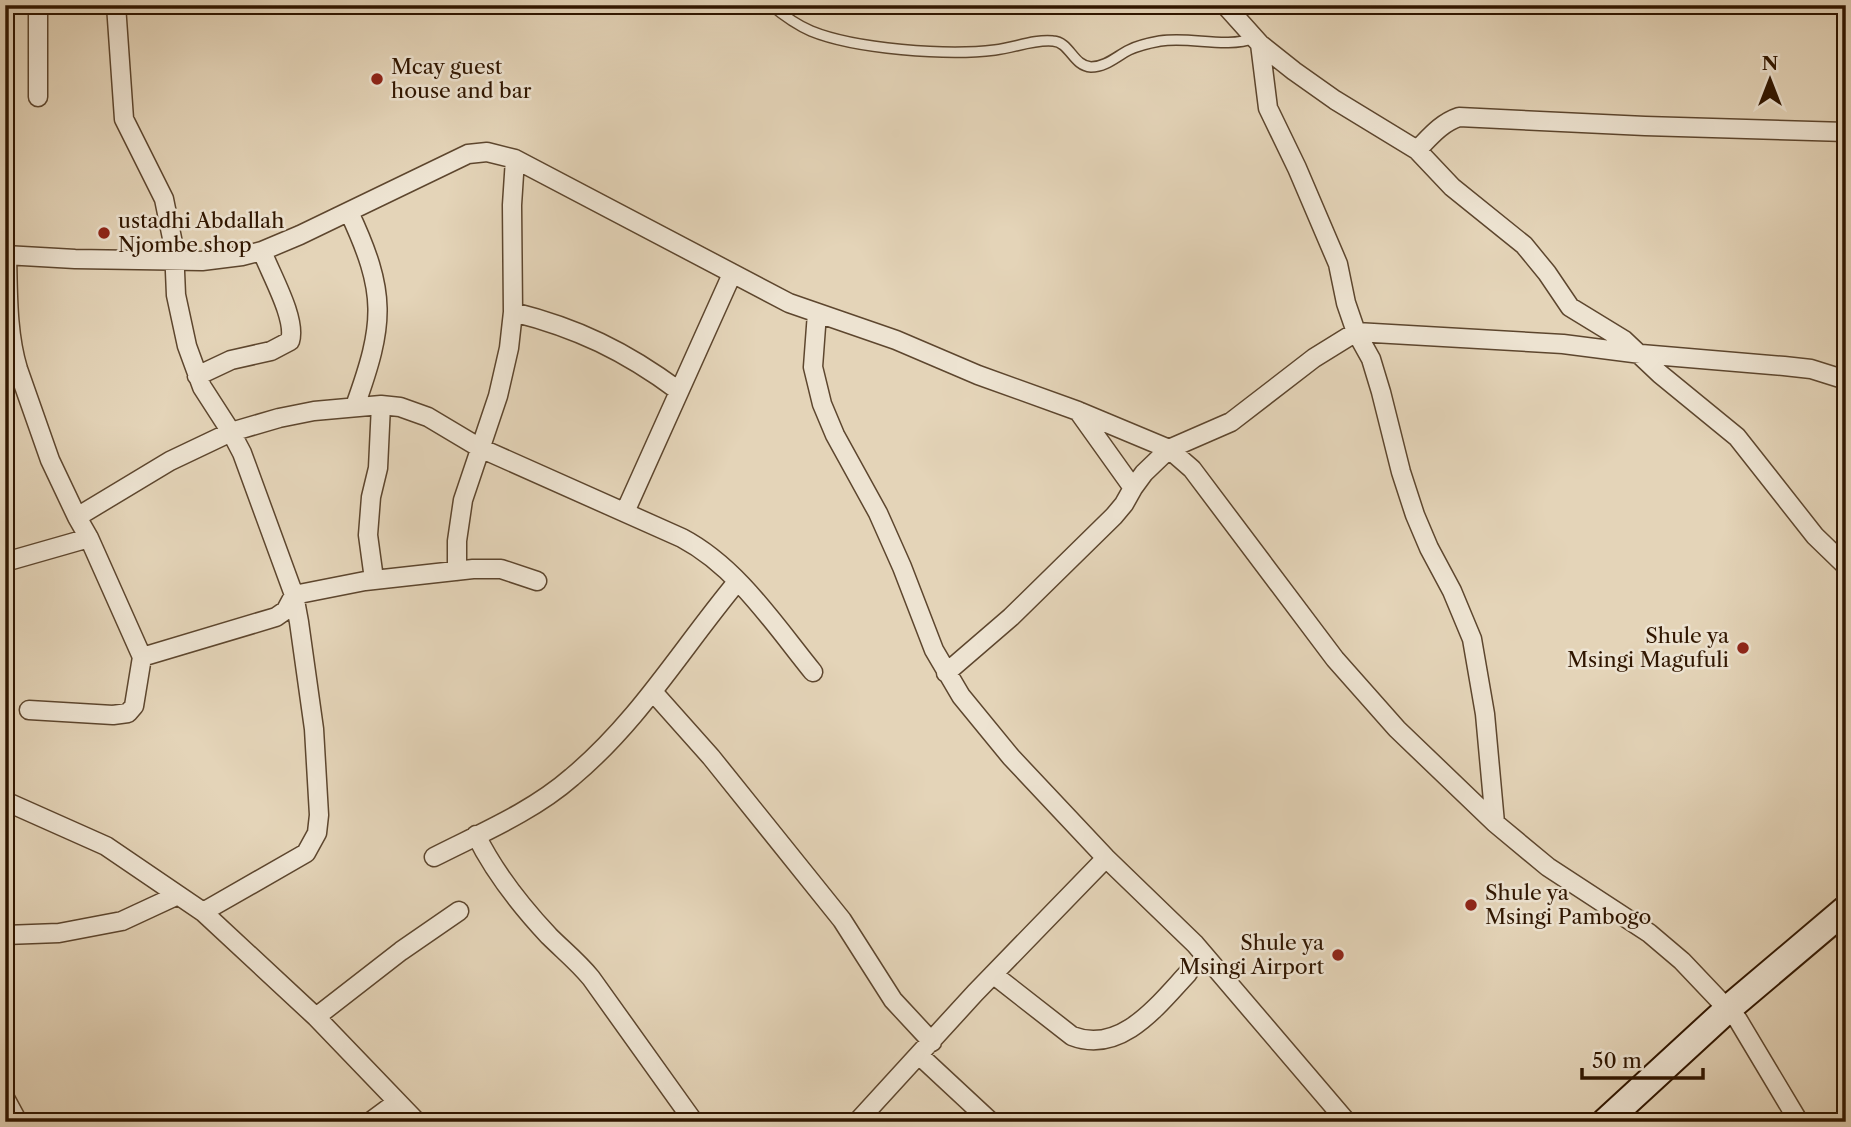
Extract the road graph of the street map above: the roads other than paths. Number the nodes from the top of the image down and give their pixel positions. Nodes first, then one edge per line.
1 (38, 5) edge
2 (116, 5) edge
3 (771, 5) edge
4 (1225, 5) edge
5 (1257, 41) junction
6 (38, 97) dead end
7 (1846, 132) edge
8 (1417, 150) junction
9 (515, 159) junction
10 (349, 212) junction
11 (262, 251) junction
12 (6, 255) edge
13 (175, 261) junction
14 (732, 274) junction
15 (513, 312) junction
16 (817, 313) junction
17 (1356, 332) junction
18 (1641, 354) junction
19 (10, 358) edge
20 (197, 376) junction
21 (1846, 380) edge
22 (678, 391) junction
23 (381, 405) junction
24 (355, 406) junction
25 (1078, 411) junction
26 (231, 432) junction
27 (480, 448) junction
28 (1169, 449) junction
29 (1133, 488) junction
30 (625, 512) junction
31 (77, 517) junction
32 (89, 538) junction
33 (5, 562) edge
34 (1846, 566) edge
35 (457, 571) junction
36 (374, 579) junction
37 (537, 581) dead end
38 (737, 582) junction
39 (294, 595) junction
40 (142, 657) junction
41 (813, 672) dead end
42 (946, 673) junction
43 (654, 693) junction
44 (29, 710) dead end
45 (5, 801) edge
46 (1495, 823) junction
47 (476, 835) junction
48 (434, 857) dead end
49 (1106, 858) junction
50 (178, 895) junction
51 (1846, 909) edge
52 (459, 911) dead end
53 (203, 912) junction
54 (5, 935) edge
55 (1188, 973) dead end
56 (994, 975) junction
57 (1728, 1008) junction
58 (316, 1017) junction
59 (926, 1049) junction
60 (5, 1098) edge
61 (397, 1102) junction
62 (18, 1122) edge
63 (370, 1122) edge
64 (417, 1122) edge
65 (694, 1122) edge
66 (857, 1122) edge
67 (991, 1122) edge
68 (1346, 1122) edge
69 (1605, 1122) edge
70 (1799, 1122) edge

1 - 6 street
2 - 13 street
3 - 5 lane
4 - 5 street
5 - 8 street
5 - 17 street
7 - 8 street
8 - 18 street
9 - 10 street
9 - 14 street
9 - 15 street
10 - 11 street
10 - 24 street
11 - 13 street
11 - 20 street
12 - 13 street
12 - 19 street
13 - 20 street
14 - 16 street
14 - 22 street
15 - 22 street
15 - 27 street
16 - 25 street
16 - 42 street
17 - 18 street
17 - 28 street
17 - 46 street
18 - 21 street
18 - 34 street
19 - 31 street
20 - 26 street
22 - 30 street
23 - 24 street
23 - 27 street
23 - 36 street
24 - 26 street
25 - 28 street
25 - 29 street
26 - 31 street
26 - 39 street
27 - 30 street
27 - 35 street
28 - 29 street
28 - 46 street
29 - 42 street
30 - 38 street
31 - 32 street
32 - 33 street
32 - 40 street
35 - 36 street
35 - 37 street
36 - 39 street
38 - 41 street
38 - 43 street
39 - 40 street
39 - 53 street
40 - 44 street
42 - 49 street
43 - 47 street
43 - 59 street
45 - 50 street
46 - 57 street
47 - 48 street
47 - 65 street
49 - 56 street
49 - 68 street
50 - 53 street
50 - 54 street
51 - 57 street
52 - 58 street
53 - 58 street
55 - 56 street
56 - 59 street
57 - 69 street
57 - 70 street
58 - 61 street
59 - 66 street
59 - 67 street
60 - 62 street
61 - 63 street
61 - 64 street

